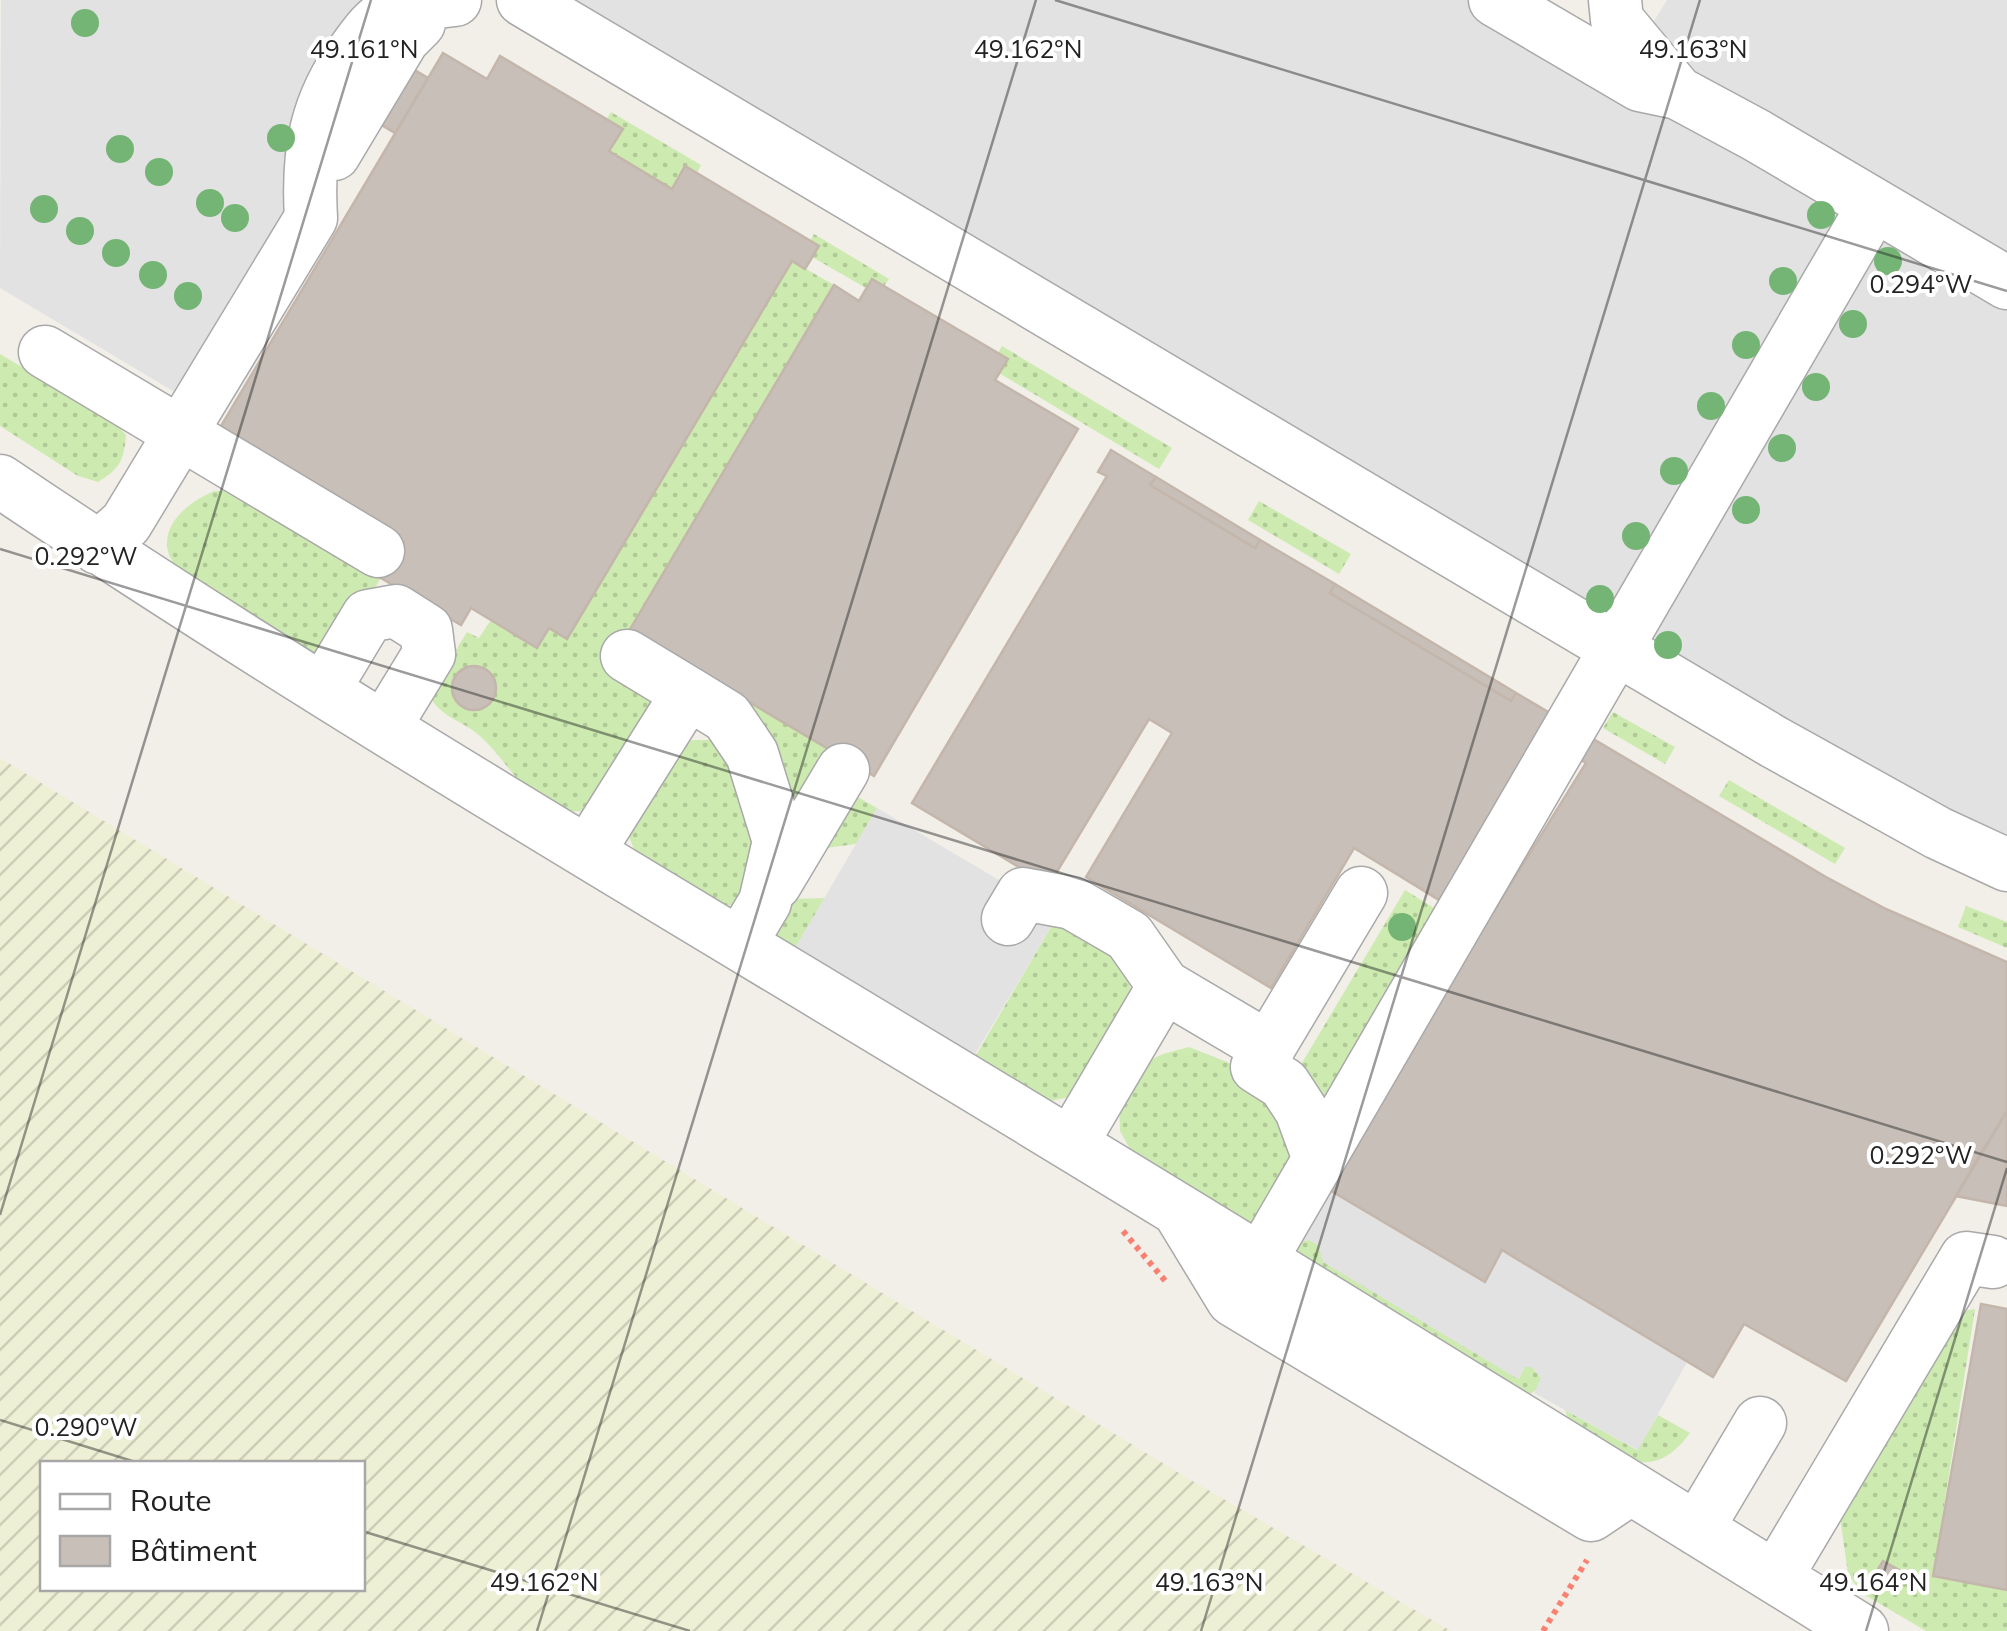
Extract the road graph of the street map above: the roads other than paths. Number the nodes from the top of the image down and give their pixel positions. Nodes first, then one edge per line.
1 (456, 0) edge
2 (522, 0) edge
3 (1495, 0) edge
4 (1615, 0) edge
5 (442, 1) edge
6 (1678, 94) junction
7 (1874, 205) junction
8 (2007, 283) edge
9 (45, 352) dead end
10 (180, 433) junction
11 (0, 481) edge
12 (98, 548) junction
13 (378, 551) dead end
14 (1618, 650) junction
15 (627, 656) dead end
16 (324, 689) junction
17 (688, 693) junction
18 (385, 726) junction
19 (843, 770) dead end
20 (588, 852) junction
21 (2007, 864) edge
22 (1361, 893) dead end
23 (1008, 919) dead end
24 (752, 922) junction
25 (1164, 986) junction
26 (1269, 1048) junction
27 (1071, 1144) junction
28 (1319, 1160) junction
29 (1177, 1208) junction
30 (1261, 1258) junction
31 (1993, 1262) dead end
32 (1760, 1423) dead end
33 (1632, 1488) junction
34 (1697, 1528) junction
35 (1776, 1578) junction
36 (1862, 1631) edge

1 - 5 lane
2 - 14 lane
3 - 6 lane
4 - 6 lane
5 - 10 lane
6 - 7 lane
7 - 8 lane
7 - 14 lane
9 - 10 lane
10 - 12 lane
10 - 13 lane
11 - 12 lane
12 - 16 lane
14 - 21 lane
14 - 28 lane
15 - 17 lane
16 - 18 lane
16 - 18 lane
17 - 20 lane
17 - 24 lane
18 - 20 lane
19 - 24 lane
20 - 24 lane
22 - 26 lane
23 - 25 lane
24 - 27 lane
25 - 26 lane
25 - 27 lane
26 - 28 lane
27 - 29 lane
28 - 30 lane
29 - 30 lane
29 - 33 lane
30 - 33 lane
31 - 35 lane
32 - 34 lane
33 - 34 lane
34 - 35 lane
35 - 36 lane

